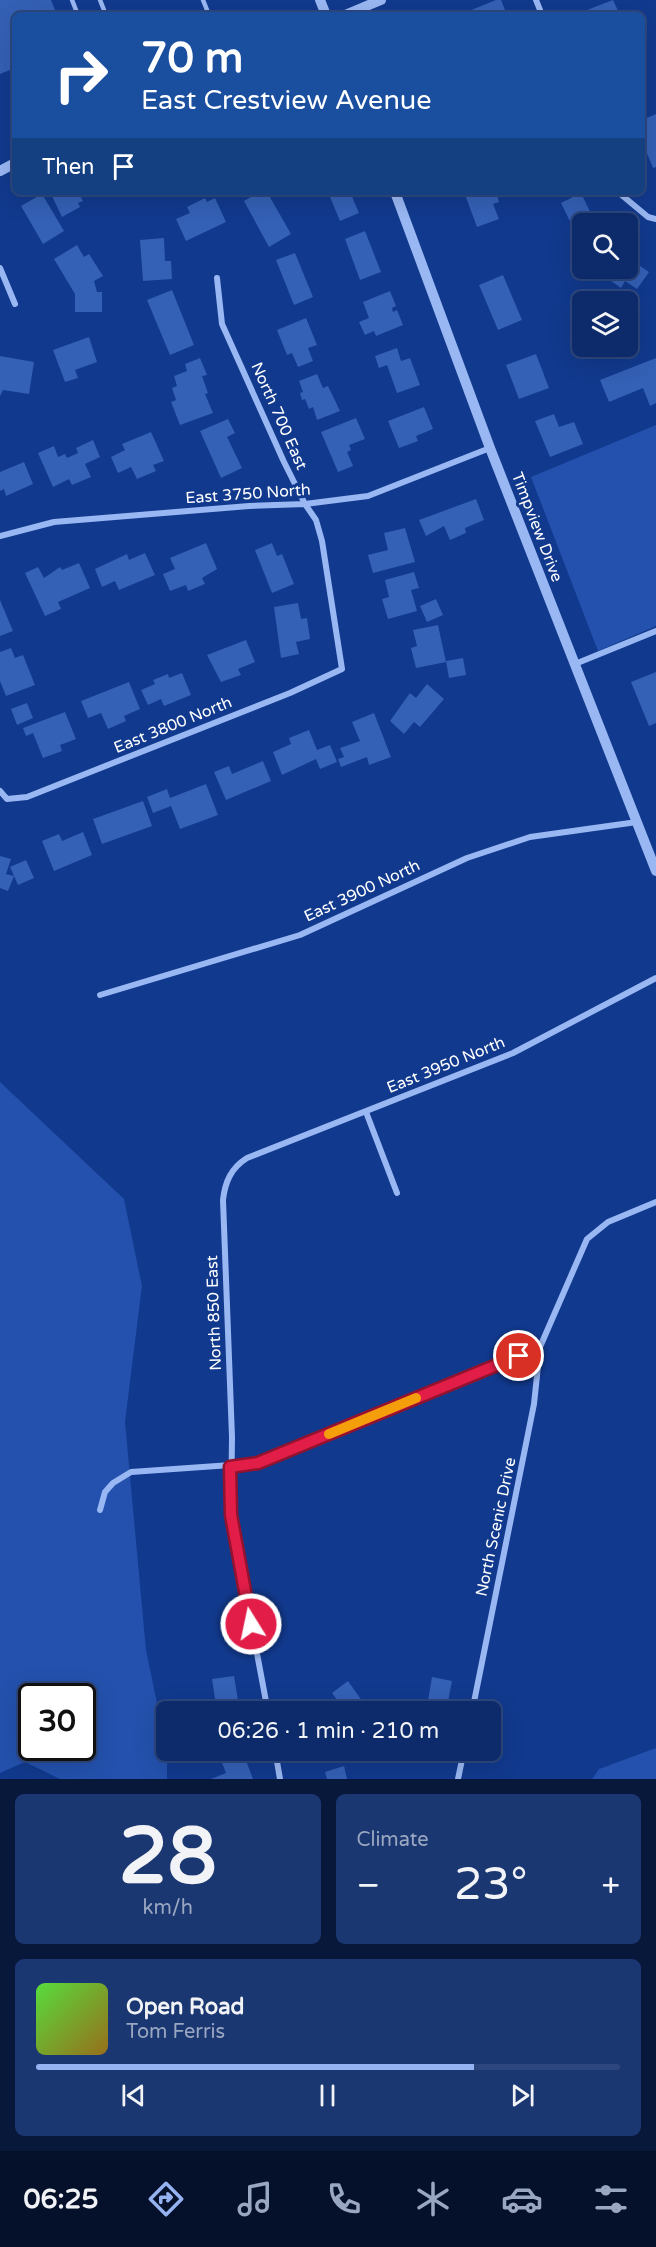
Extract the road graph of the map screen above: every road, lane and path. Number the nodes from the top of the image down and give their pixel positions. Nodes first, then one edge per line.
1 (381, 0) edge
2 (352, 12) edge
3 (396, 195) edge
4 (622, 195) edge
5 (656, 219) edge
6 (0, 268) edge
7 (217, 278) dead end
8 (15, 304) dead end
9 (490, 448) junction
10 (305, 504) junction
11 (0, 536) edge
12 (656, 631) edge
13 (575, 664) junction
14 (342, 669) joint
15 (0, 791) edge
16 (637, 822) junction
17 (656, 871) edge
18 (656, 978) edge
19 (100, 995) dead end
20 (366, 1112) junction
21 (240, 1162) joint
22 (397, 1193) dead end
23 (656, 1202) edge
24 (540, 1347) junction
25 (230, 1467) junction
26 (100, 1510) dead end
27 (266, 1701) edge
28 (474, 1701) edge
29 (277, 1761) edge
30 (462, 1761) edge
31 (280, 1779) edge
32 (458, 1779) edge

1 - 2 street
3 - 9 street, Timpview Drive
4 - 5 street
6 - 8 street
7 - 10 street, North 700 East
9 - 10 street, East 3750 North
9 - 13 street, Timpview Drive
10 - 11 street, East 3750 North
10 - 14 street, North 700 East
12 - 13 street
13 - 16 street, Timpview Drive
14 - 15 street, East 3800 North
16 - 17 street, Timpview Drive
16 - 19 street, East 3900 North
18 - 20 street, East 3950 North
20 - 21 street, East 3950 North
20 - 22 street
21 - 25 street, North 850 East
23 - 24 street, North Scenic Drive
24 - 25 street
24 - 28 street, North Scenic Drive
25 - 26 street
25 - 27 street, North 850 East
29 - 31 street
30 - 32 street

